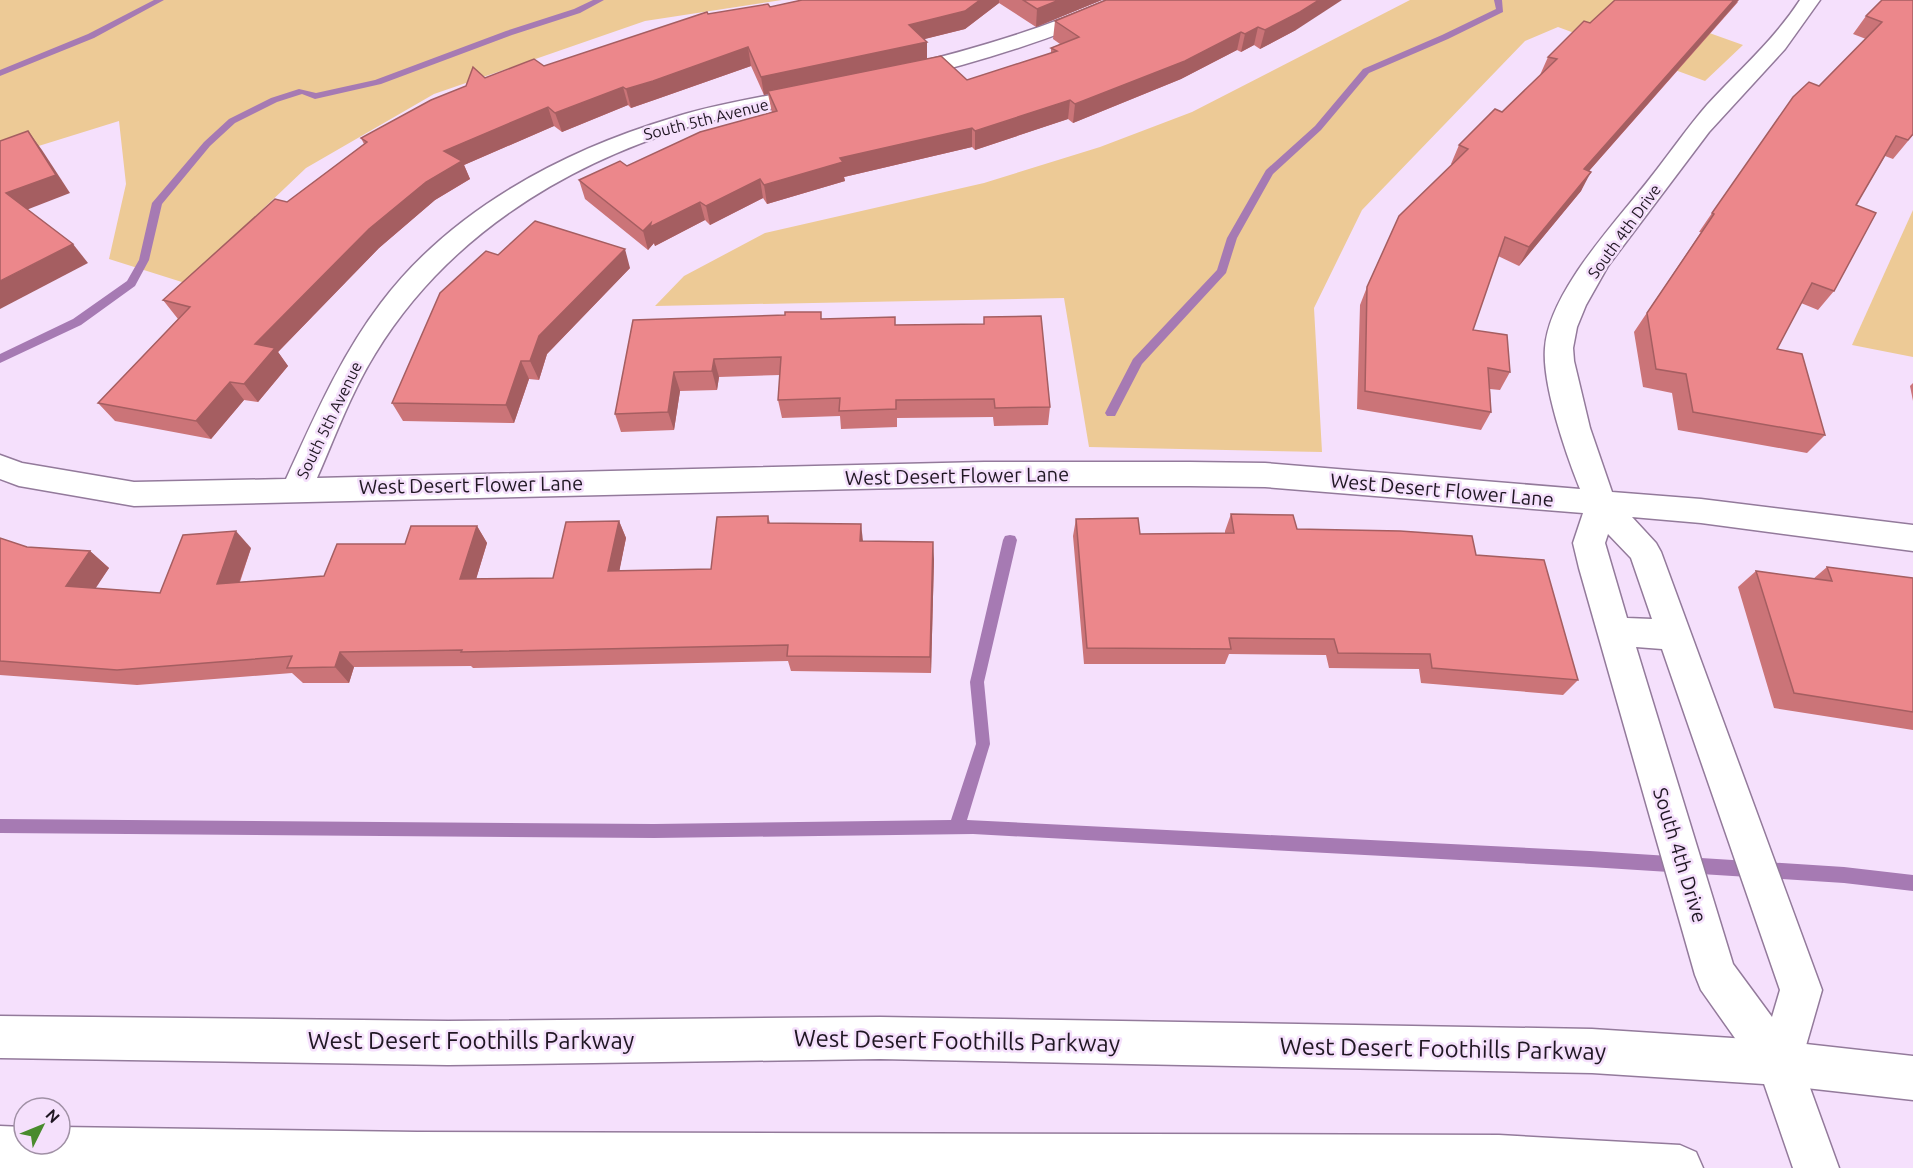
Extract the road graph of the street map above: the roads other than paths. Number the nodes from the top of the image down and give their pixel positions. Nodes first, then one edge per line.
1 (1125, 0) edge
2 (1810, 0) edge
3 (885, 78) edge
4 (836, 89) edge
5 (0, 467) edge
6 (296, 489) junction
7 (1602, 504) junction
8 (1913, 538) edge
9 (1613, 631) junction
10 (1674, 635) junction
11 (0, 1037) edge
12 (1779, 1063) junction
13 (1913, 1077) edge
14 (0, 1149) edge
15 (1680, 1168) edge
16 (1816, 1168) edge

1 - 3 street
2 - 7 street, South 4th Drive
4 - 6 street, South 5th Avenue
5 - 6 street, West Desert Flower Lane
6 - 7 street, West Desert Flower Lane
7 - 8 street, West Desert Flower Lane
7 - 9 street, South 4th Drive
7 - 10 street, South 4th Drive
9 - 10 street
9 - 12 street, South 4th Drive
10 - 12 street, South 4th Drive
11 - 12 street, West Desert Foothills Parkway
12 - 13 street, West Desert Foothills Parkway
12 - 16 street, South 4th Drive
14 - 15 street

